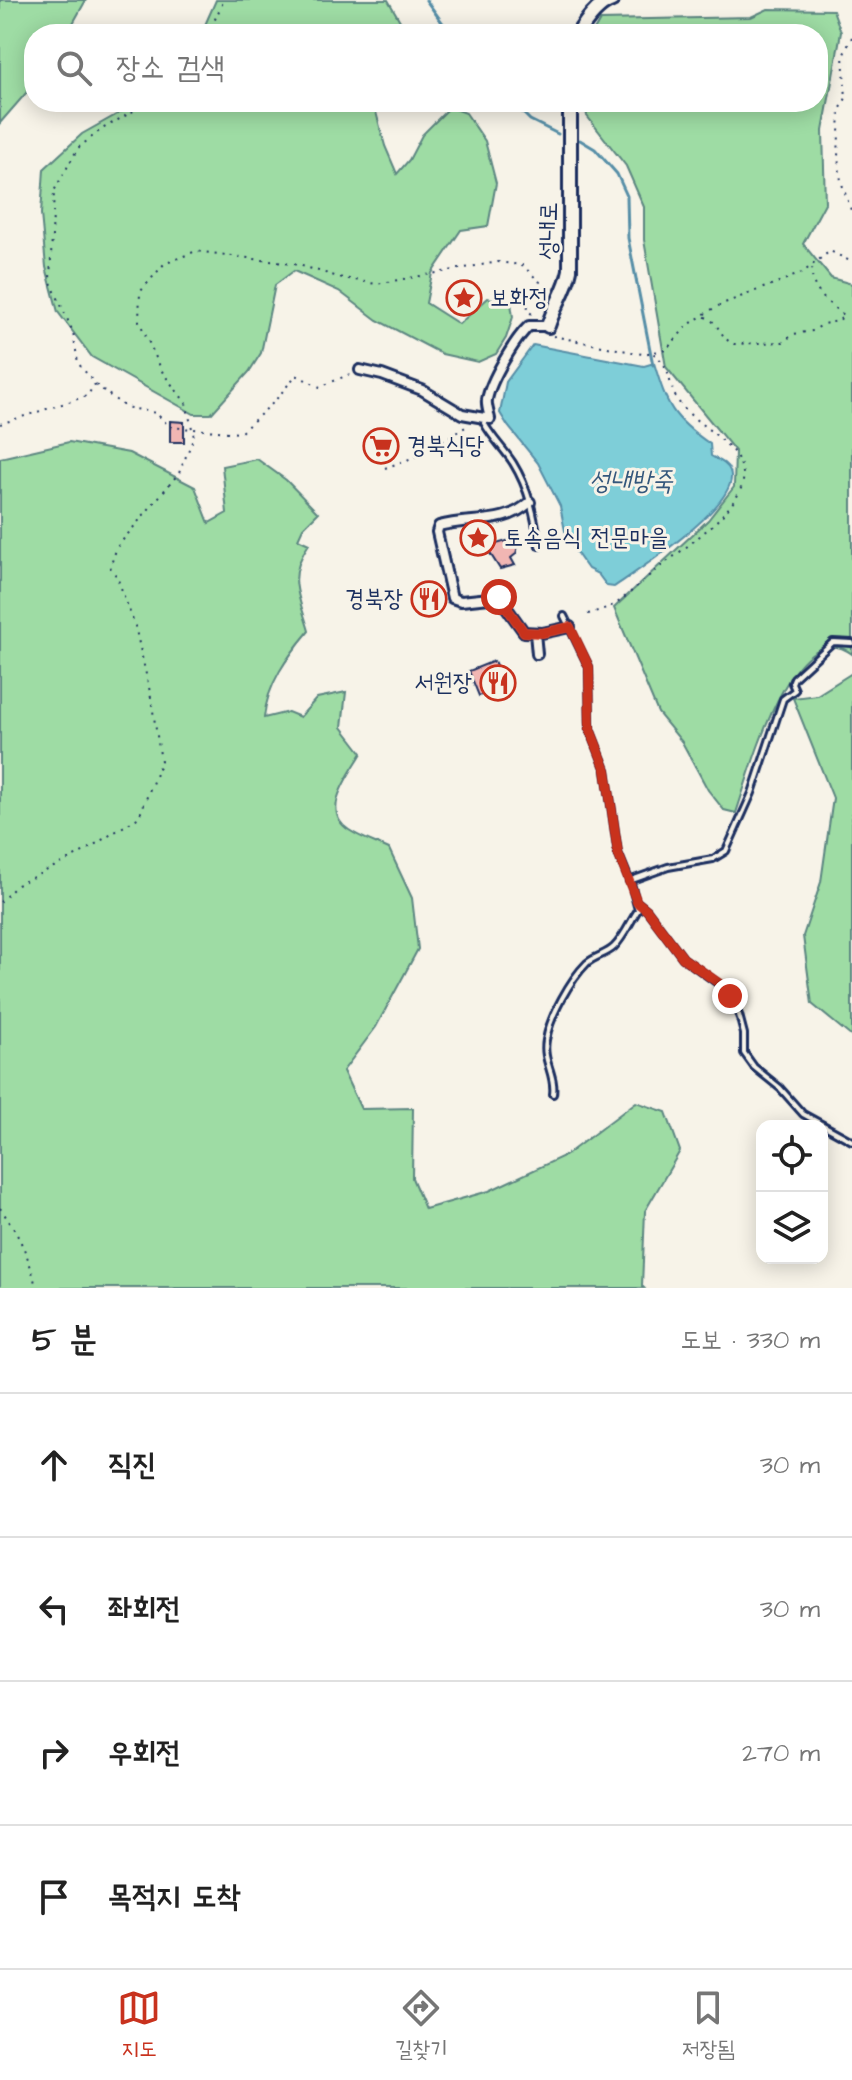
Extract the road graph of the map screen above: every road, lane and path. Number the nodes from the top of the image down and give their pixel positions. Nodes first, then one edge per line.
1 (224, 0) edge
2 (603, 0) edge
3 (612, 0) edge
4 (851, 13) edge
5 (589, 17) junction
6 (852, 19) edge
7 (213, 24) edge
8 (584, 24) edge
9 (852, 37) edge
10 (132, 112) edge
11 (570, 112) edge
12 (852, 213) edge
13 (852, 262) edge
14 (814, 264) junction
15 (703, 316) junction
16 (549, 331) junction
17 (654, 353) junction
18 (360, 370) joint
19 (95, 384) junction
20 (490, 419) junction
21 (0, 424) edge
22 (385, 468) dead end
23 (530, 502) junction
24 (539, 546) dead end
25 (588, 614) dead end
26 (564, 616) dead end
27 (570, 627) junction
28 (535, 633) junction
29 (852, 643) edge
30 (537, 654) dead end
31 (629, 881) junction
32 (0, 902) edge
33 (637, 902) junction
34 (553, 1094) dead end
35 (852, 1141) edge
36 (0, 1208) edge
37 (36, 1288) edge

1 - 7 path
2 - 5 street
3 - 5 street
4 - 6 path
5 - 8 street
9 - 12 path
10 - 19 path
11 - 16 street, 성내로
13 - 14 path
14 - 15 path
14 - 15 path
15 - 17 path
16 - 17 path
16 - 20 street
16 - 32 path
17 - 25 path
18 - 19 path
18 - 20 street
19 - 21 path
20 - 22 path
20 - 23 lane
23 - 24 lane
23 - 28 street
26 - 27 lane
27 - 28 street
27 - 31 lane
28 - 30 street
29 - 31 lane
31 - 33 lane
33 - 34 lane
33 - 35 lane
36 - 37 path

